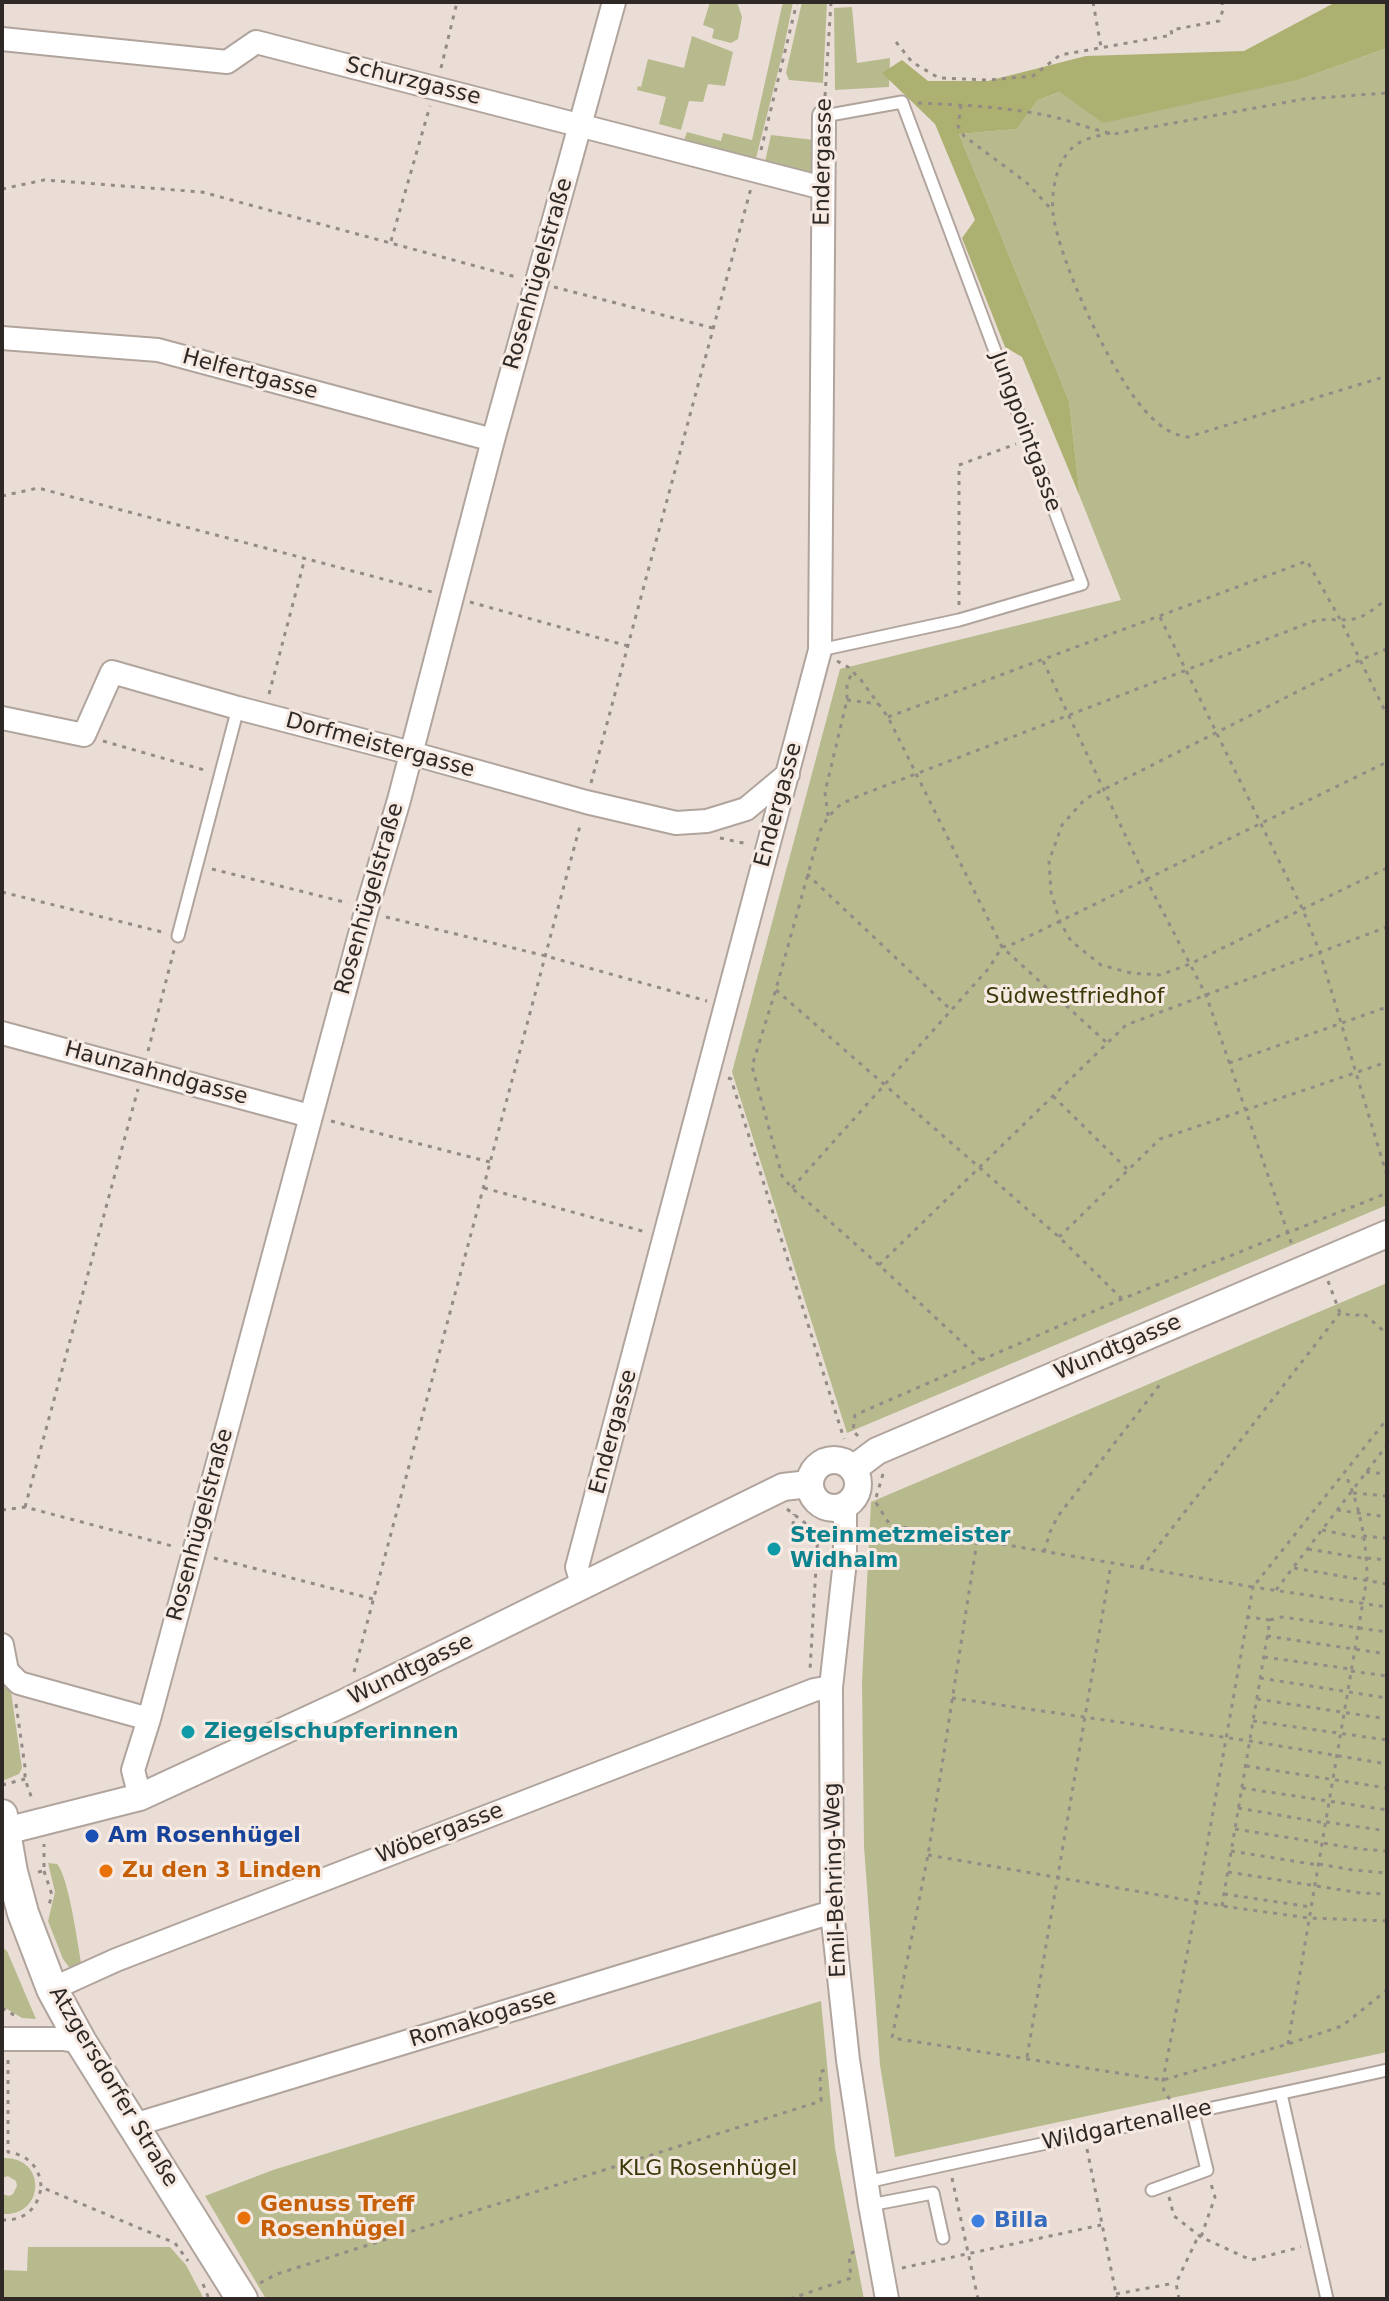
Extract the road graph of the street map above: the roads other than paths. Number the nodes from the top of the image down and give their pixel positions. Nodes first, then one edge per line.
1 (614, 2) edge
2 (2, 39) edge
3 (824, 116) joint
4 (581, 125) junction
5 (823, 188) junction
6 (2, 338) edge
7 (493, 440) junction
8 (820, 650) junction
9 (238, 708) junction
10 (2, 718) edge
11 (411, 753) junction
12 (788, 774) junction
13 (178, 936) road end
14 (2, 1033) edge
15 (310, 1116) junction
16 (1387, 1234) edge
17 (853, 1469) junction
18 (796, 1485) junction
19 (845, 1505) junction
20 (583, 1587) junction
21 (2, 1645) edge
22 (822, 1688) junction
23 (149, 1719) junction
24 (140, 1797) junction
25 (3, 1826) edge
26 (832, 1912) junction
27 (52, 1989) junction
28 (81, 2042) junction
29 (5, 2048) edge
30 (1387, 2070) edge
31 (1281, 2094) junction
32 (1193, 2112) junction
33 (134, 2125) junction
34 (867, 2182) junction
35 (1152, 2190) dead end
36 (870, 2205) junction
37 (943, 2238) dead end
38 (241, 2297) edge
39 (887, 2299) edge
40 (1327, 2299) edge

1 - 4 street, Rosenhügelstraße
2 - 4 street, Schurzgasse
3 - 5 street, Endergasse
3 - 8 lane, Jungpointgasse
4 - 5 street, Schurzgasse
4 - 7 street, Rosenhügelstraße
5 - 8 street, Endergasse
6 - 7 street, Helfertgasse
7 - 11 street, Rosenhügelstraße
8 - 12 street, Endergasse
9 - 10 street, Dorfmeistergasse
9 - 11 street, Dorfmeistergasse
9 - 13 lane
11 - 12 street, Dorfmeistergasse
11 - 15 street, Rosenhügelstraße
12 - 20 street, Endergasse
14 - 15 street, Haunzahndgasse
15 - 23 street, Rosenhügelstraße
16 - 17 street, Wundtgasse
17 - 18 street
17 - 19 street
18 - 19 street
18 - 20 street, Wundtgasse
19 - 22 street, Emil-Behring-Weg
20 - 24 street, Wundtgasse
21 - 23 street
22 - 26 street, Emil-Behring-Weg
22 - 27 street, Wöbergasse
23 - 24 street, Rosenhügelstraße
24 - 25 street, Wundtgasse
25 - 27 main road, Atzgersdorfer Straße
26 - 33 street, Romakogasse
26 - 34 street, Emil-Behring-Weg
27 - 28 main road, Atzgersdorfer Straße
28 - 29 street
28 - 33 main road, Atzgersdorfer Straße
30 - 31 lane, Wildgartenallee
31 - 32 lane, Wildgartenallee
31 - 40 lane
32 - 34 lane, Wildgartenallee
32 - 35 lane
33 - 38 main road, Atzgersdorfer Straße
34 - 36 street, Emil-Behring-Weg
36 - 37 lane
36 - 39 street, Emil-Behring-Weg

